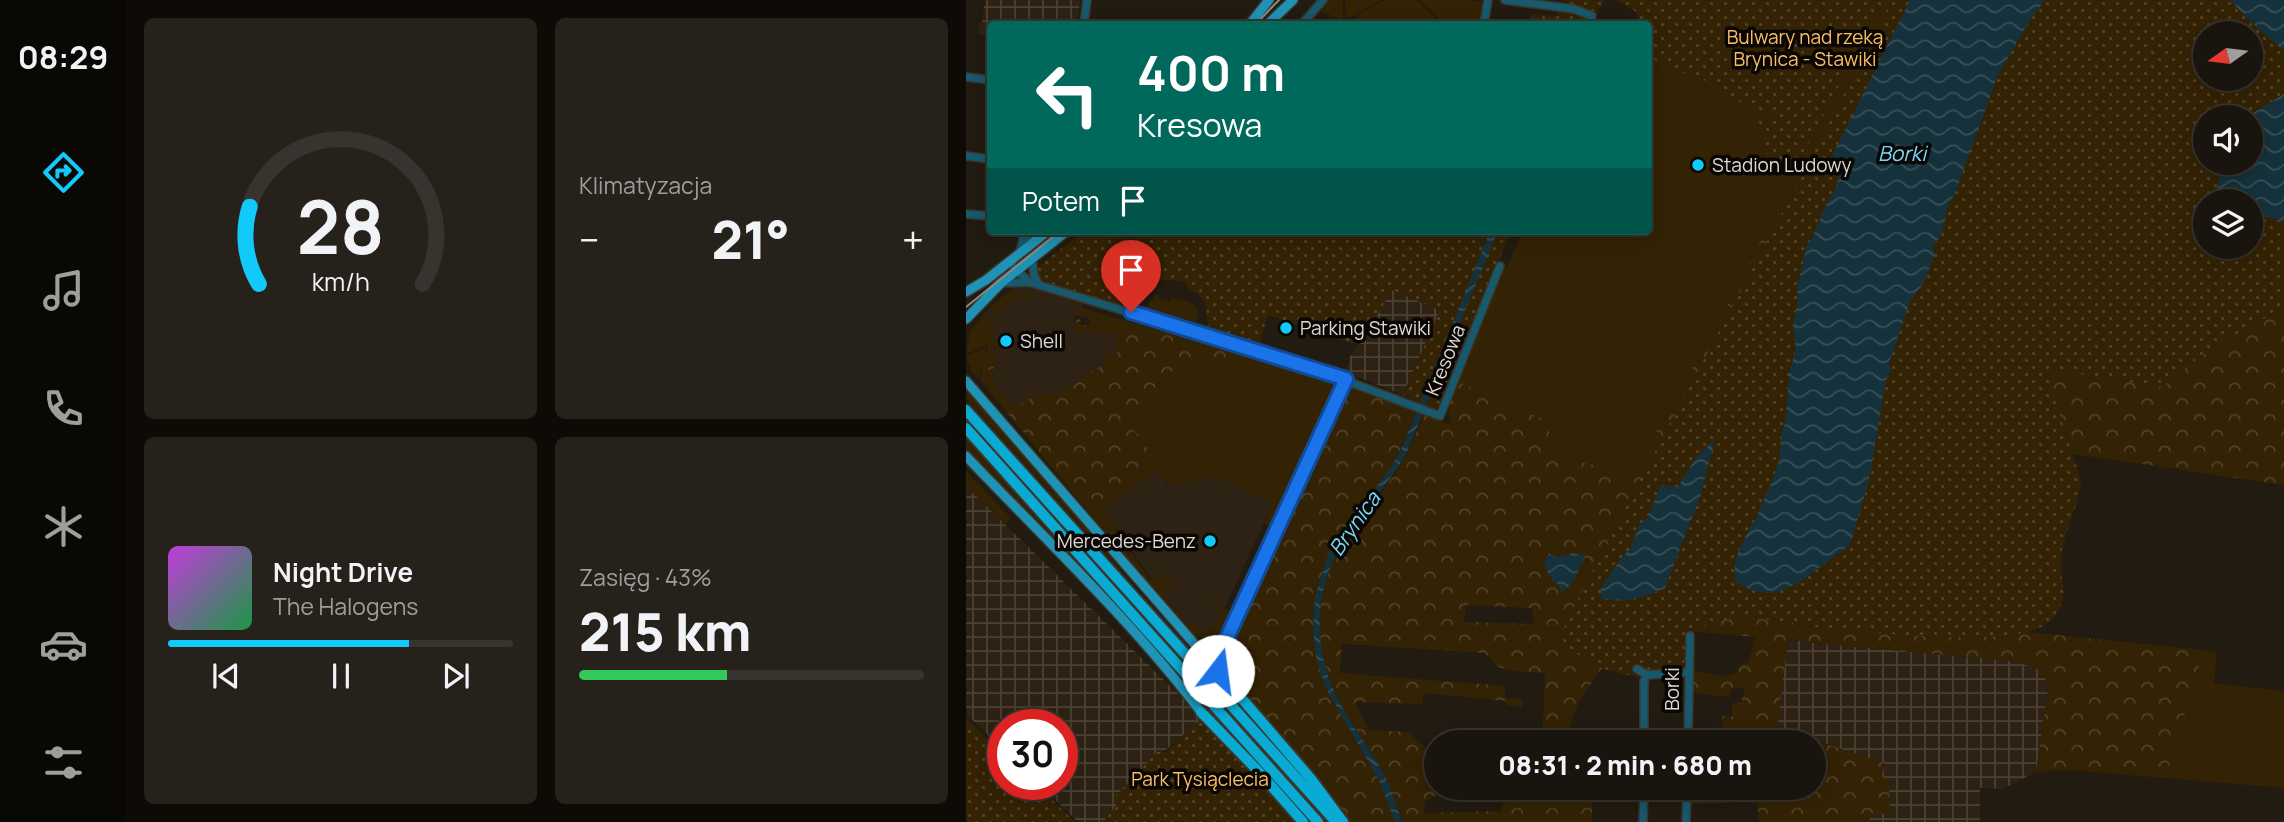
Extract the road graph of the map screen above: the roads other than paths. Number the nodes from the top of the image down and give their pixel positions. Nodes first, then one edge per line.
1 (1087, 0) edge
2 (1269, 0) edge
3 (1293, 0) edge
4 (1323, 0) edge
5 (1488, 0) edge
6 (1505, 0) edge
7 (1592, 16) dead end
8 (1084, 21) edge
9 (1252, 21) edge
10 (1271, 21) edge
11 (1305, 21) edge
12 (1484, 21) edge
13 (966, 77) edge
14 (987, 80) edge
15 (966, 156) edge
16 (987, 159) edge
17 (966, 214) edge
18 (987, 216) edge
19 (1022, 235) edge
20 (1036, 235) edge
21 (1042, 235) edge
22 (1062, 235) edge
23 (1021, 249) junction
24 (1032, 258) junction
25 (1009, 261) junction
26 (1500, 266) dead end
27 (1017, 271) junction
28 (1029, 282) junction
29 (1001, 283) junction
30 (1039, 285) junction
31 (966, 292) edge
32 (967, 319) edge
33 (966, 374) edge
34 (1346, 379) junction
35 (966, 381) edge
36 (978, 394) junction
37 (966, 410) edge
38 (966, 428) edge
39 (966, 456) edge
40 (1690, 636) dead end
41 (1223, 645) junction
42 (1200, 651) junction
43 (1637, 669) dead end
44 (1218, 671) junction
45 (1688, 672) junction
46 (1647, 675) junction
47 (1201, 712) joint
48 (1644, 730) edge
49 (1688, 730) edge
50 (1644, 800) edge
51 (1687, 800) edge
52 (1303, 822) edge
53 (1318, 822) edge
54 (1336, 822) edge
55 (1343, 822) edge
56 (1643, 822) edge
57 (1686, 822) edge

1 - 8 street
2 - 9 main road
3 - 10 main road
4 - 11 street
5 - 12 street
6 - 7 street
13 - 14 street
15 - 16 street
17 - 18 street
19 - 23 street
20 - 23 street
21 - 23 main road
22 - 24 main road
23 - 25 main road
24 - 27 main road
24 - 30 street
25 - 27 street
25 - 31 main road
26 - 34 street, Kresowa
27 - 28 street
27 - 29 main road
28 - 29 street
28 - 30 street, Kresowa
29 - 32 main road
30 - 34 street, Kresowa
33 - 36 main road
34 - 41 street
35 - 36 main road
36 - 42 main road
37 - 54 highway
38 - 53 highway
39 - 47 main road
40 - 45 street, Borki
41 - 42 street
41 - 44 street
42 - 44 main road
43 - 46 street
44 - 55 highway
45 - 46 street
45 - 49 street, Borki
46 - 48 street, Borki
47 - 52 highway
50 - 56 street
51 - 57 street

